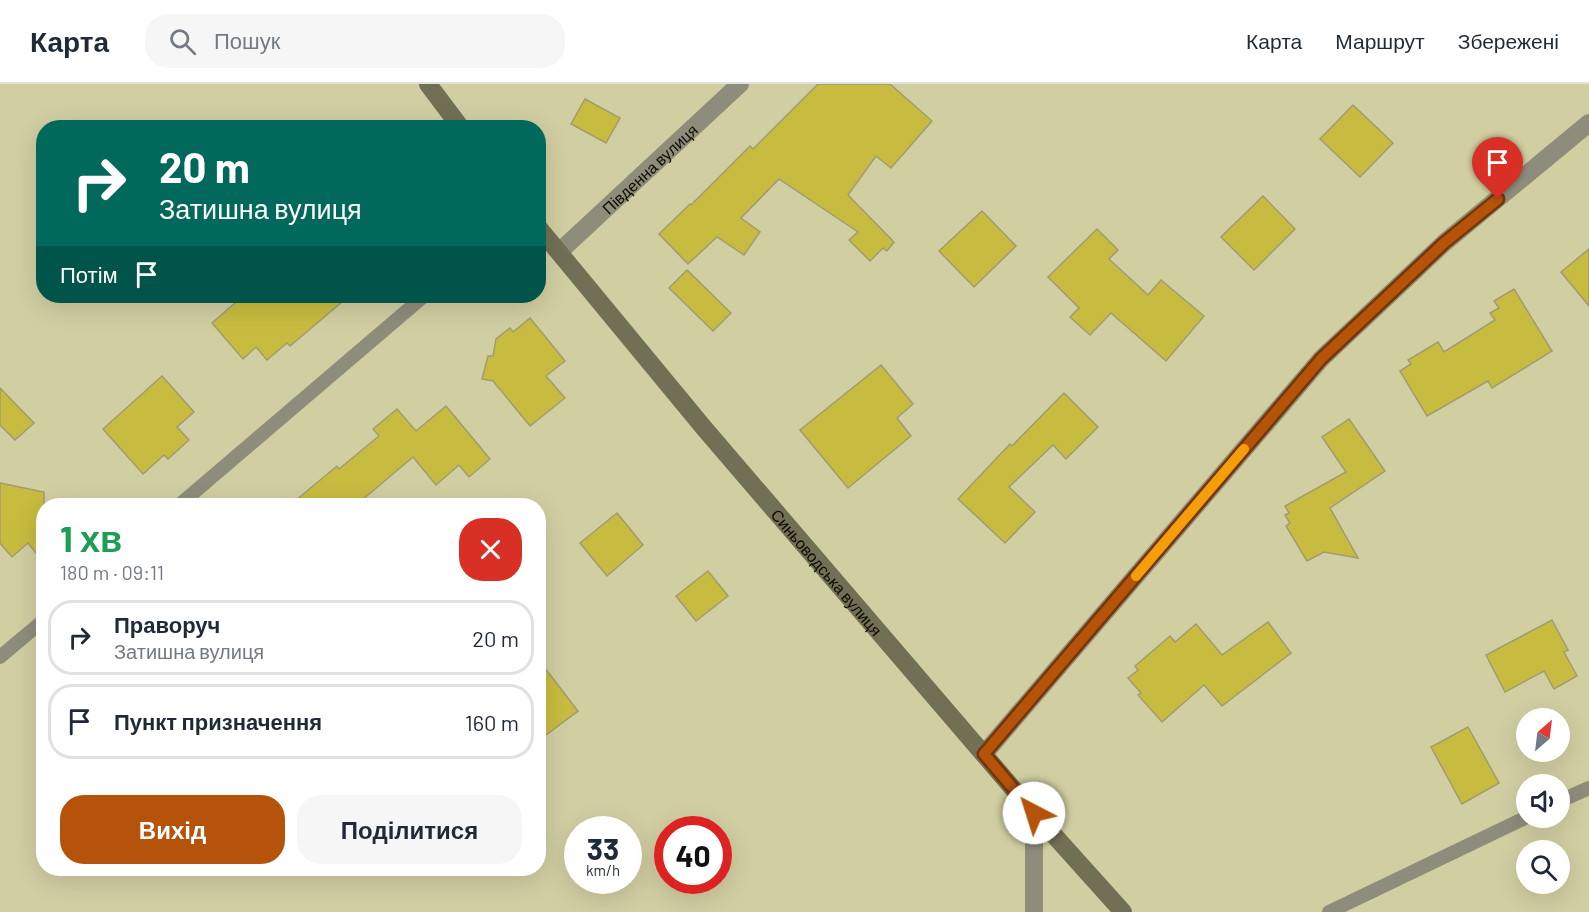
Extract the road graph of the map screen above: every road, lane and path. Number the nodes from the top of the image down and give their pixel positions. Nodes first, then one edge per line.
1 (428, 84) edge
2 (740, 84) edge
3 (455, 120) edge
4 (1589, 123) edge
5 (546, 237) edge
6 (559, 252) junction
7 (416, 303) edge
8 (187, 498) edge
9 (36, 627) edge
10 (0, 657) edge
11 (984, 754) junction
12 (1589, 788) edge
13 (1570, 797) edge
14 (1034, 813) junction
15 (1516, 822) edge
16 (1034, 912) edge
17 (1123, 912) edge
18 (1329, 912) edge

1 - 3 street
2 - 6 street, Південна вулиця
4 - 11 street
5 - 6 street, Синьоводська вулиця
6 - 11 street, Синьоводська вулиця
7 - 8 lane
9 - 10 lane
11 - 14 street, Синьоводська вулиця
12 - 13 lane
14 - 16 street
14 - 17 street, Синьоводська вулиця
15 - 18 lane

